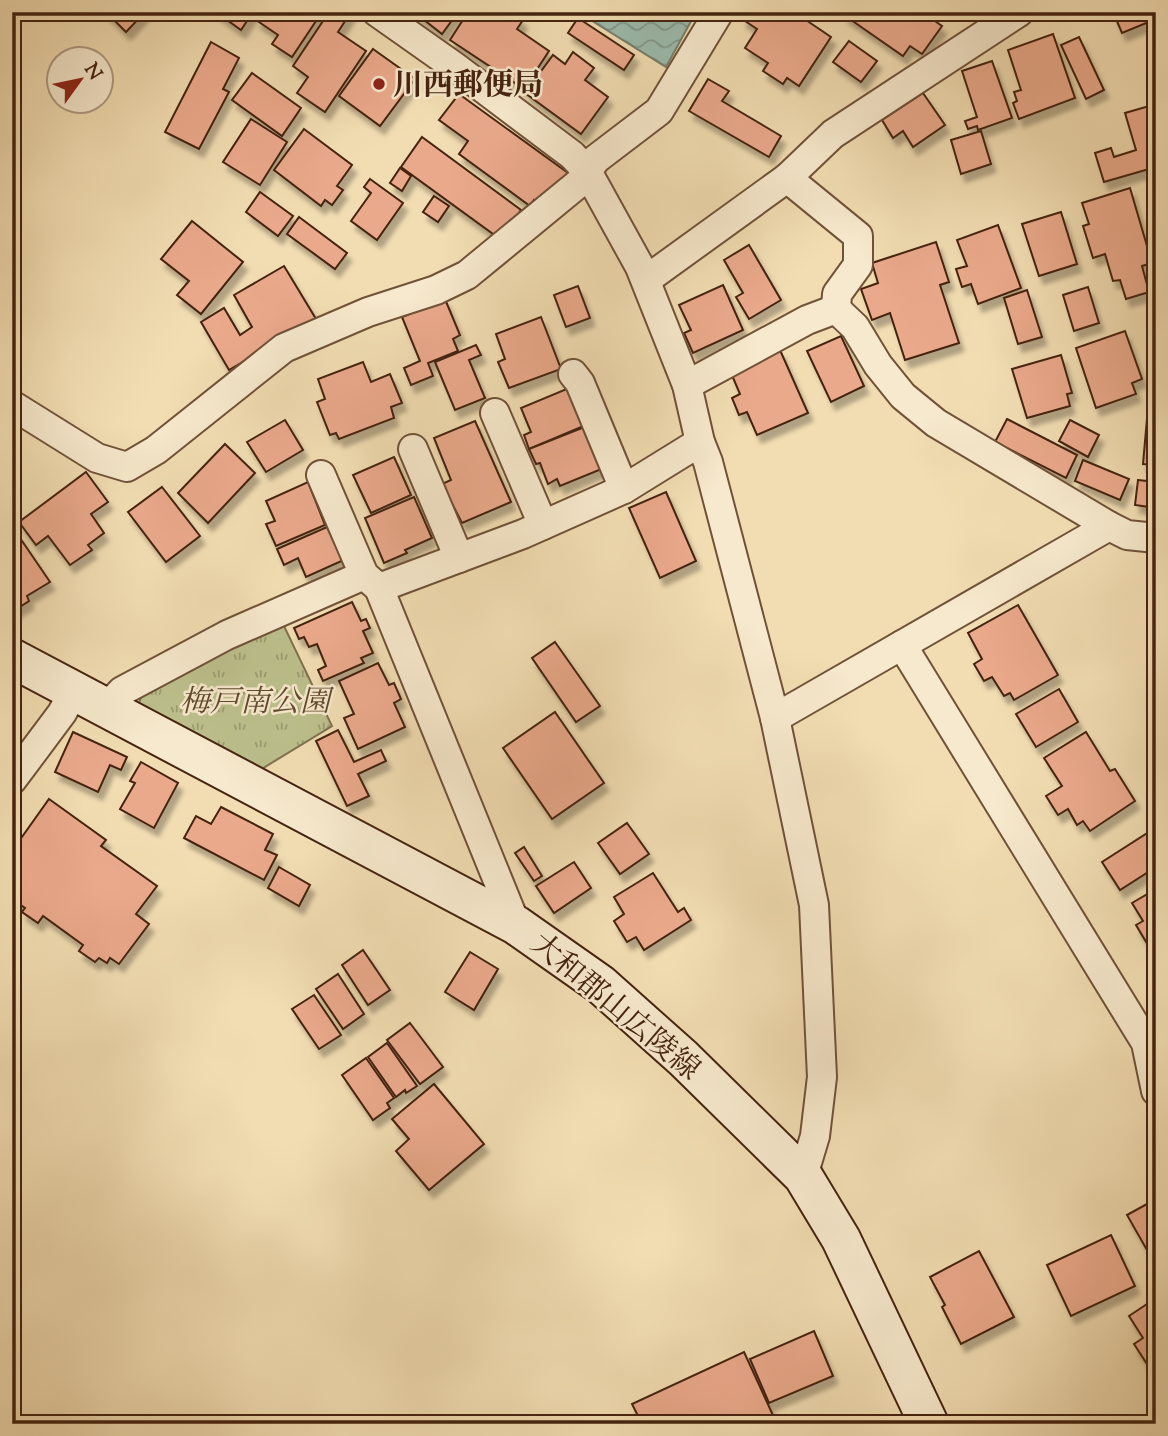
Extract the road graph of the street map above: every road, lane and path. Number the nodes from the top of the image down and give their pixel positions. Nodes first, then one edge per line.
1 (377, 12) edge
2 (719, 12) edge
3 (1019, 12) edge
4 (587, 171) junction
5 (787, 178) junction
6 (646, 280) junction
7 (836, 309) junction
8 (573, 374) dead end
9 (687, 385) junction
10 (12, 405) edge
11 (495, 413) dead end
12 (700, 442) junction
13 (413, 449) dead end
14 (321, 475) dead end
15 (624, 489) junction
16 (543, 525) junction
17 (1109, 526) junction
18 (1156, 538) edge
19 (459, 558) junction
20 (372, 581) junction
21 (902, 645) junction
22 (12, 658) edge
23 (90, 699) junction
24 (775, 718) junction
25 (12, 780) edge
26 (516, 925) junction
27 (1156, 1091) edge
28 (803, 1176) junction
29 (929, 1424) edge

1 - 4 street
2 - 4 street
3 - 5 street
4 - 6 street
4 - 10 street
5 - 6 street
5 - 7 street
6 - 9 street
7 - 9 street
7 - 17 street
8 - 15 street
9 - 12 street
11 - 16 street
12 - 15 street
12 - 24 street
13 - 19 street
14 - 20 street
15 - 16 street
16 - 19 street
17 - 18 street
17 - 21 street
19 - 20 street
20 - 23 street
20 - 26 street
21 - 24 street
21 - 27 street
22 - 23 main road, 大和郡山広陵線
23 - 25 street
23 - 26 main road, 大和郡山広陵線
24 - 28 street
26 - 28 main road, 大和郡山広陵線
28 - 29 main road, 大和郡山広陵線

